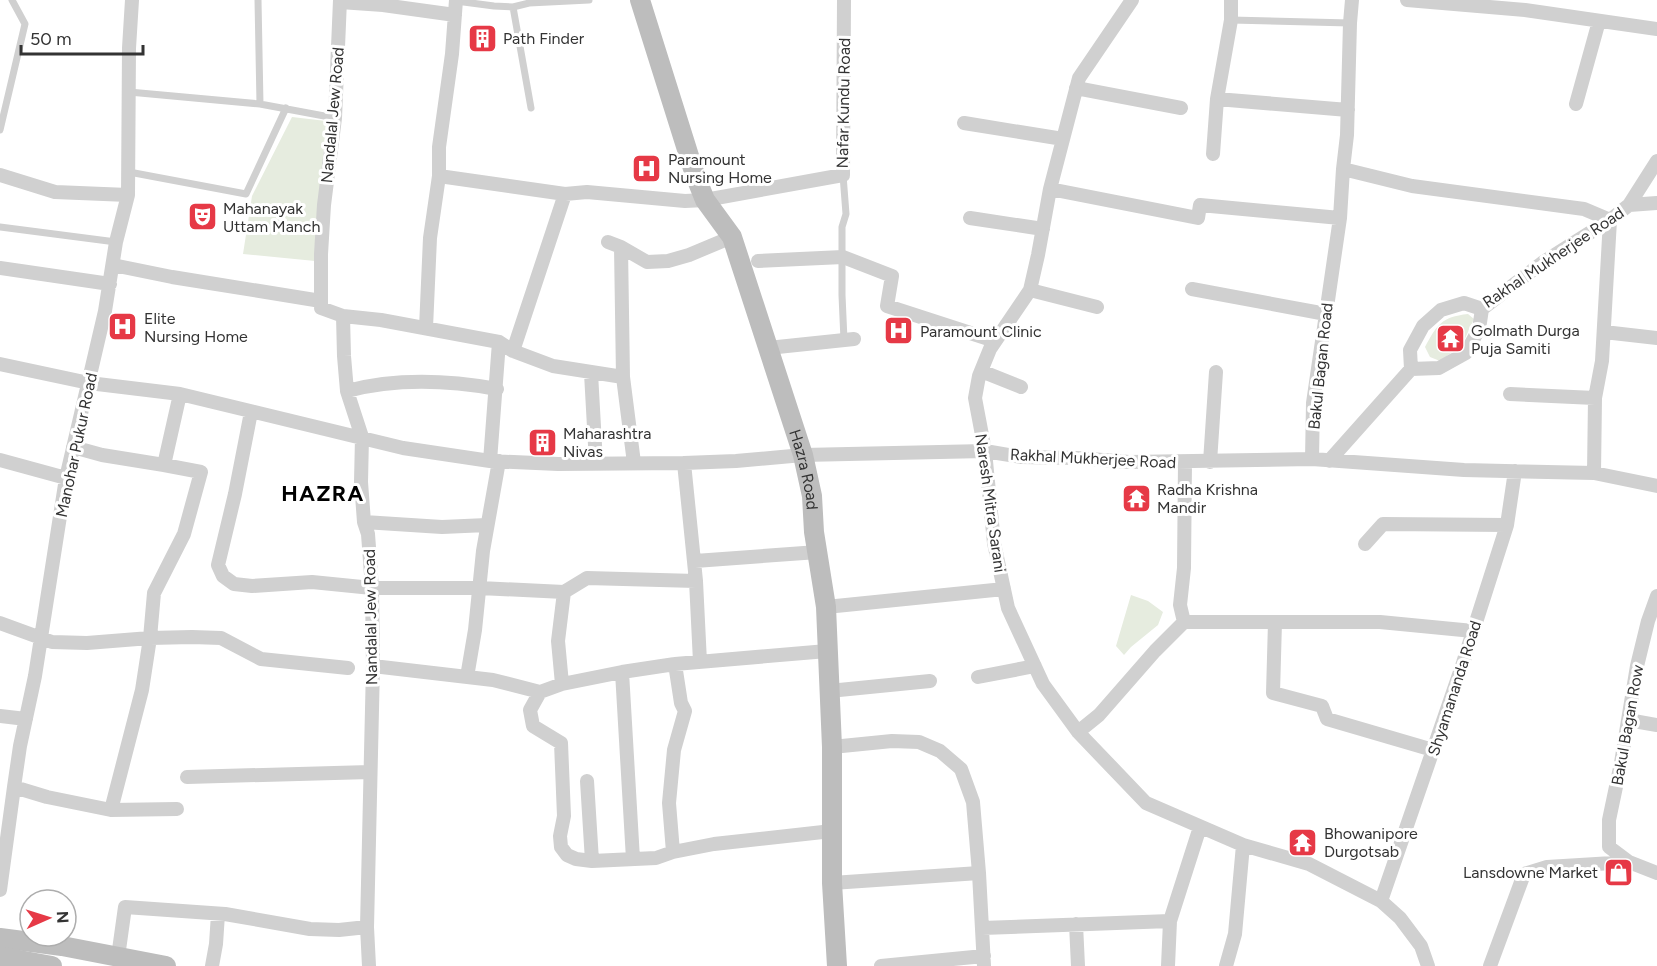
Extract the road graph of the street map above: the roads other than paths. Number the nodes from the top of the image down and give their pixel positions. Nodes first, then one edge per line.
1 (12, 0) edge
2 (132, 0) edge
3 (258, 0) edge
4 (456, 0) edge
5 (589, 0) edge
6 (640, 0) edge
7 (844, 0) edge
8 (1132, 0) edge
9 (1231, 0) edge
10 (1352, 0) edge
11 (1407, 0) edge
12 (340, 1) edge
13 (513, 7) junction
14 (455, 15) junction
15 (1231, 20) junction
16 (1599, 21) junction
17 (1350, 23) junction
18 (1657, 29) edge
19 (1076, 88) junction
20 (128, 92) junction
21 (1217, 99) junction
22 (260, 104) junction
23 (1576, 104) dead end
24 (286, 108) junction
25 (531, 108) dead end
26 (1181, 108) dead end
27 (1348, 110) junction
28 (334, 118) junction
29 (964, 123) dead end
30 (0, 130) edge
31 (1063, 139) junction
32 (1213, 154) dead end
33 (1657, 161) edge
34 (1343, 169) junction
35 (129, 171) junction
36 (0, 175) edge
37 (843, 175) junction
38 (439, 176) junction
39 (1050, 189) junction
40 (565, 194) junction
41 (128, 195) junction
42 (705, 200) junction
43 (1657, 203) edge
44 (1629, 205) junction
45 (970, 218) dead end
46 (1340, 218) junction
47 (1610, 220) junction
48 (0, 227) edge
49 (1043, 229) junction
50 (732, 237) junction
51 (116, 242) junction
52 (608, 242) dead end
53 (621, 247) junction
54 (843, 257) junction
55 (758, 261) dead end
56 (113, 265) junction
57 (0, 268) edge
58 (110, 284) junction
59 (1192, 289) dead end
60 (1030, 290) junction
61 (321, 301) junction
62 (1097, 307) dead end
63 (1482, 309) junction
64 (1326, 314) junction
65 (343, 316) junction
66 (426, 328) junction
67 (1604, 332) junction
68 (1657, 338) edge
69 (849, 340) joint
70 (995, 341) junction
71 (499, 342) junction
72 (768, 348) junction
73 (513, 351) junction
74 (0, 364) edge
75 (1411, 369) junction
76 (981, 371) junction
77 (1216, 372) dead end
78 (591, 373) junction
79 (623, 377) junction
80 (89, 382) junction
81 (1021, 387) dead end
82 (496, 389) junction
83 (347, 391) junction
84 (180, 394) junction
85 (1510, 394) dead end
86 (1596, 398) junction
87 (251, 412) junction
88 (362, 437) junction
89 (73, 447) junction
90 (985, 451) junction
91 (803, 455) junction
92 (1312, 459) junction
93 (0, 460) edge
94 (495, 461) junction
95 (1329, 461) junction
96 (1185, 462) junction
97 (1210, 462) junction
98 (634, 463) junction
99 (684, 463) junction
100 (596, 464) junction
101 (164, 465) junction
102 (1515, 471) junction
103 (1594, 473) junction
104 (66, 478) junction
105 (1657, 486) edge
106 (364, 522) junction
107 (487, 525) junction
108 (1507, 525) junction
109 (1365, 544) dead end
110 (818, 552) junction
111 (694, 561) junction
112 (696, 581) junction
113 (372, 588) junction
114 (480, 588) junction
115 (1004, 589) junction
116 (564, 592) junction
117 (1657, 596) edge
118 (826, 607) junction
119 (1184, 622) junction
120 (1275, 622) junction
121 (1652, 622) edge
122 (0, 623) edge
123 (1473, 631) junction
124 (40, 638) junction
125 (150, 638) junction
126 (826, 651) junction
127 (700, 662) junction
128 (675, 664) junction
129 (373, 666) junction
130 (1035, 666) junction
131 (348, 668) dead end
132 (622, 672) junction
133 (467, 677) junction
134 (978, 677) dead end
135 (930, 681) dead end
136 (562, 684) junction
137 (829, 691) junction
138 (540, 692) junction
139 (0, 716) edge
140 (26, 719) junction
141 (1628, 720) junction
142 (1657, 725) edge
143 (1078, 732) junction
144 (832, 747) junction
145 (1433, 750) junction
146 (370, 772) junction
147 (187, 777) dead end
148 (587, 781) dead end
149 (14, 787) junction
150 (177, 809) dead end
151 (111, 810) junction
152 (4, 821) edge
153 (1200, 827) junction
154 (832, 831) junction
155 (1242, 845) junction
156 (673, 852) junction
157 (2, 859) edge
158 (633, 859) junction
159 (592, 861) junction
160 (1629, 862) junction
161 (979, 873) junction
162 (1657, 873) edge
163 (832, 883) junction
164 (0, 890) edge
165 (1381, 901) junction
166 (218, 914) junction
167 (1170, 921) junction
168 (1076, 924) junction
169 (368, 927) junction
170 (982, 928) junction
171 (0, 938) edge
172 (118, 957) junction
173 (0, 958) edge
174 (984, 961) edge
175 (52, 966) edge
176 (163, 966) edge
177 (212, 966) edge
178 (369, 966) edge
179 (837, 966) edge
180 (881, 966) edge
181 (1078, 966) edge
182 (1168, 966) edge
183 (1226, 966) edge
184 (1428, 966) edge
185 (1490, 966) edge

1 - 30 lane
2 - 20 street, Manohar Pukur Road
3 - 22 lane
4 - 13 lane
4 - 14 street
5 - 13 lane
6 - 42 main road, Hazra Road
7 - 37 street, Nafar Kundu Road
8 - 19 street, Naresh Mitra Sarani
9 - 15 street
10 - 17 street, Bakul Bagan Road
11 - 16 street
12 - 14 street
12 - 28 street, Nandalal Jew Road
13 - 25 lane
14 - 38 street
15 - 17 lane
15 - 21 street
16 - 18 street
16 - 23 street
17 - 27 street, Bakul Bagan Road
19 - 26 street
19 - 31 street, Naresh Mitra Sarani
20 - 22 lane
20 - 35 street, Manohar Pukur Road
21 - 27 street
21 - 32 street
22 - 24 lane
24 - 28 lane
24 - 35 lane
27 - 34 street, Bakul Bagan Road
28 - 61 street, Nandalal Jew Road
29 - 31 street
31 - 39 street, Naresh Mitra Sarani
33 - 44 street, Rakhal Mukherjee Road
34 - 46 street, Bakul Bagan Road
34 - 47 street
35 - 41 street, Manohar Pukur Road
36 - 41 street
37 - 42 street, Nafar Kundu Road
37 - 54 lane
38 - 40 street, Nafar Kundu Road
38 - 66 street
39 - 46 street
39 - 49 street, Naresh Mitra Sarani
40 - 42 street, Nafar Kundu Road
40 - 73 street
41 - 51 street, Manohar Pukur Road
42 - 50 main road, Hazra Road
43 - 44 street
44 - 47 street, Rakhal Mukherjee Road
45 - 49 street
46 - 64 street, Bakul Bagan Road
47 - 63 street, Rakhal Mukherjee Road
47 - 67 street
48 - 51 lane
49 - 60 street, Naresh Mitra Sarani
50 - 53 street
50 - 72 main road, Hazra Road
51 - 56 street, Manohar Pukur Road
52 - 53 street
53 - 79 street
54 - 55 street
54 - 69 lane
54 - 70 street
56 - 58 street, Manohar Pukur Road
56 - 61 street
57 - 58 street
58 - 80 street, Manohar Pukur Road
59 - 64 street
60 - 62 street
60 - 70 street, Naresh Mitra Sarani
61 - 65 street
63 - 75 street
63 - 75 street, Rakhal Mukherjee Road
64 - 92 street, Bakul Bagan Road
65 - 66 street
65 - 83 street, Nandalal Jew Road
66 - 71 street
67 - 68 street
67 - 86 street
69 - 72 street
70 - 76 street, Naresh Mitra Sarani
71 - 73 street
71 - 82 street
72 - 91 main road, Hazra Road
73 - 78 street
74 - 80 street, Rakhal Mukherjee Road
75 - 95 street
76 - 81 street
76 - 90 street, Naresh Mitra Sarani
77 - 97 street
78 - 79 street
78 - 100 street
79 - 98 street
80 - 84 street, Rakhal Mukherjee Road
80 - 89 street, Manohar Pukur Road
82 - 83 street
82 - 94 street
83 - 88 street, Nandalal Jew Road
84 - 87 street, Rakhal Mukherjee Road
84 - 101 street
85 - 86 street
86 - 103 street
87 - 88 street, Rakhal Mukherjee Road
87 - 113 street
88 - 94 street, Rakhal Mukherjee Road
88 - 106 street, Nandalal Jew Road
89 - 101 street
89 - 104 street, Manohar Pukur Road
90 - 91 street, Rakhal Mukherjee Road
90 - 96 street, Rakhal Mukherjee Road
90 - 115 street, Naresh Mitra Sarani
91 - 99 street, Rakhal Mukherjee Road
91 - 110 main road, Hazra Road
92 - 95 street
92 - 97 street, Rakhal Mukherjee Road
93 - 104 street
94 - 100 street, Rakhal Mukherjee Road
94 - 107 street
95 - 102 street
96 - 97 street, Rakhal Mukherjee Road
96 - 119 street
98 - 99 street, Rakhal Mukherjee Road
98 - 100 street, Rakhal Mukherjee Road
99 - 111 street
101 - 125 street
102 - 103 street
102 - 108 street, Shyamananda Road
103 - 105 street
104 - 124 street, Manohar Pukur Road
106 - 107 street
106 - 113 street, Nandalal Jew Road
107 - 114 street
108 - 109 street
108 - 123 street, Shyamananda Road
110 - 111 street
110 - 118 main road, Hazra Road
111 - 112 street
112 - 116 street
112 - 127 street
113 - 114 street
113 - 129 street, Nandalal Jew Road
114 - 116 street
114 - 133 street
115 - 118 street
115 - 130 street, Naresh Mitra Sarani
116 - 136 street
117 - 121 street, Bakul Bagan Row
118 - 126 main road, Hazra Road
119 - 120 street
119 - 143 street
120 - 123 street
120 - 145 street
121 - 141 street, Bakul Bagan Row
122 - 124 street
123 - 145 street, Shyamananda Road
124 - 125 street
124 - 140 street, Manohar Pukur Road
125 - 131 street
125 - 151 street
126 - 127 street
126 - 137 main road, Hazra Road
127 - 128 street
128 - 132 street
128 - 156 street
129 - 133 street
129 - 146 street, Nandalal Jew Road
130 - 134 street
130 - 143 street, Naresh Mitra Sarani
132 - 136 street
132 - 158 street
133 - 138 street
135 - 137 street
136 - 138 street
137 - 144 main road, Hazra Road
138 - 159 street
139 - 140 street
140 - 149 street, Manohar Pukur Road
141 - 142 street
141 - 160 street, Bakul Bagan Row
143 - 153 street, Naresh Mitra Sarani
144 - 154 main road, Hazra Road
144 - 161 street
145 - 165 street, Shyamananda Road
146 - 147 street
146 - 169 street, Nandalal Jew Road
148 - 159 street
149 - 151 street
149 - 152 street, Manohar Pukur Road
150 - 151 street
152 - 157 street, Manohar Pukur Road
153 - 155 street, Naresh Mitra Sarani
153 - 167 street
154 - 156 street
154 - 163 main road, Hazra Road
155 - 165 street, Naresh Mitra Sarani
155 - 183 street
156 - 158 street
157 - 164 street, Manohar Pukur Road
158 - 159 street
160 - 162 street
160 - 185 street
161 - 163 street
161 - 170 street
163 - 179 main road, Hazra Road
165 - 184 street, Naresh Mitra Sarani
166 - 169 street
166 - 172 street
166 - 177 street
167 - 168 street
167 - 182 street
168 - 170 street
168 - 181 street
169 - 178 street, Nandalal Jew Road
170 - 174 street
171 - 172 main road
172 - 176 main road
173 - 175 main road
174 - 180 street

